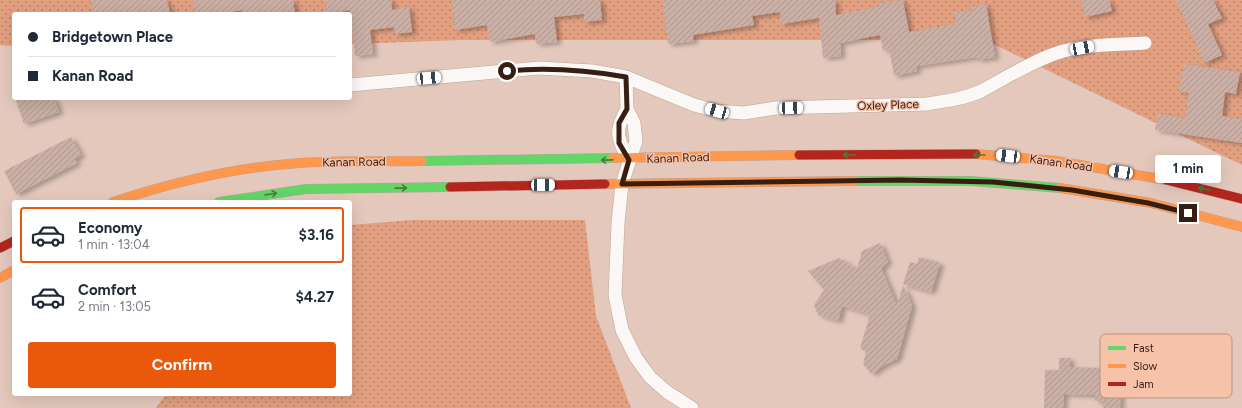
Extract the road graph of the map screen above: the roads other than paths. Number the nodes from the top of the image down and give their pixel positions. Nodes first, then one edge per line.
1 (1145, 43) dead end
2 (626, 77) junction
3 (352, 85) edge
4 (629, 160) junction
5 (622, 184) junction
6 (1242, 199) edge
7 (119, 200) edge
8 (232, 200) edge
9 (1242, 227) edge
10 (12, 242) edge
11 (0, 248) edge
12 (12, 271) edge
13 (0, 278) edge
14 (692, 408) edge

1 - 2 street, Oxley Place
2 - 3 street, Oxley Place
2 - 4 street
4 - 5 street
6 -> 4 main road, Kanan Road
4 -> 7 main road, Kanan Road
8 -> 5 main road, Kanan Road
5 - 9 main road, Kanan Road
5 - 14 street
10 - 11 main road
12 - 13 main road

